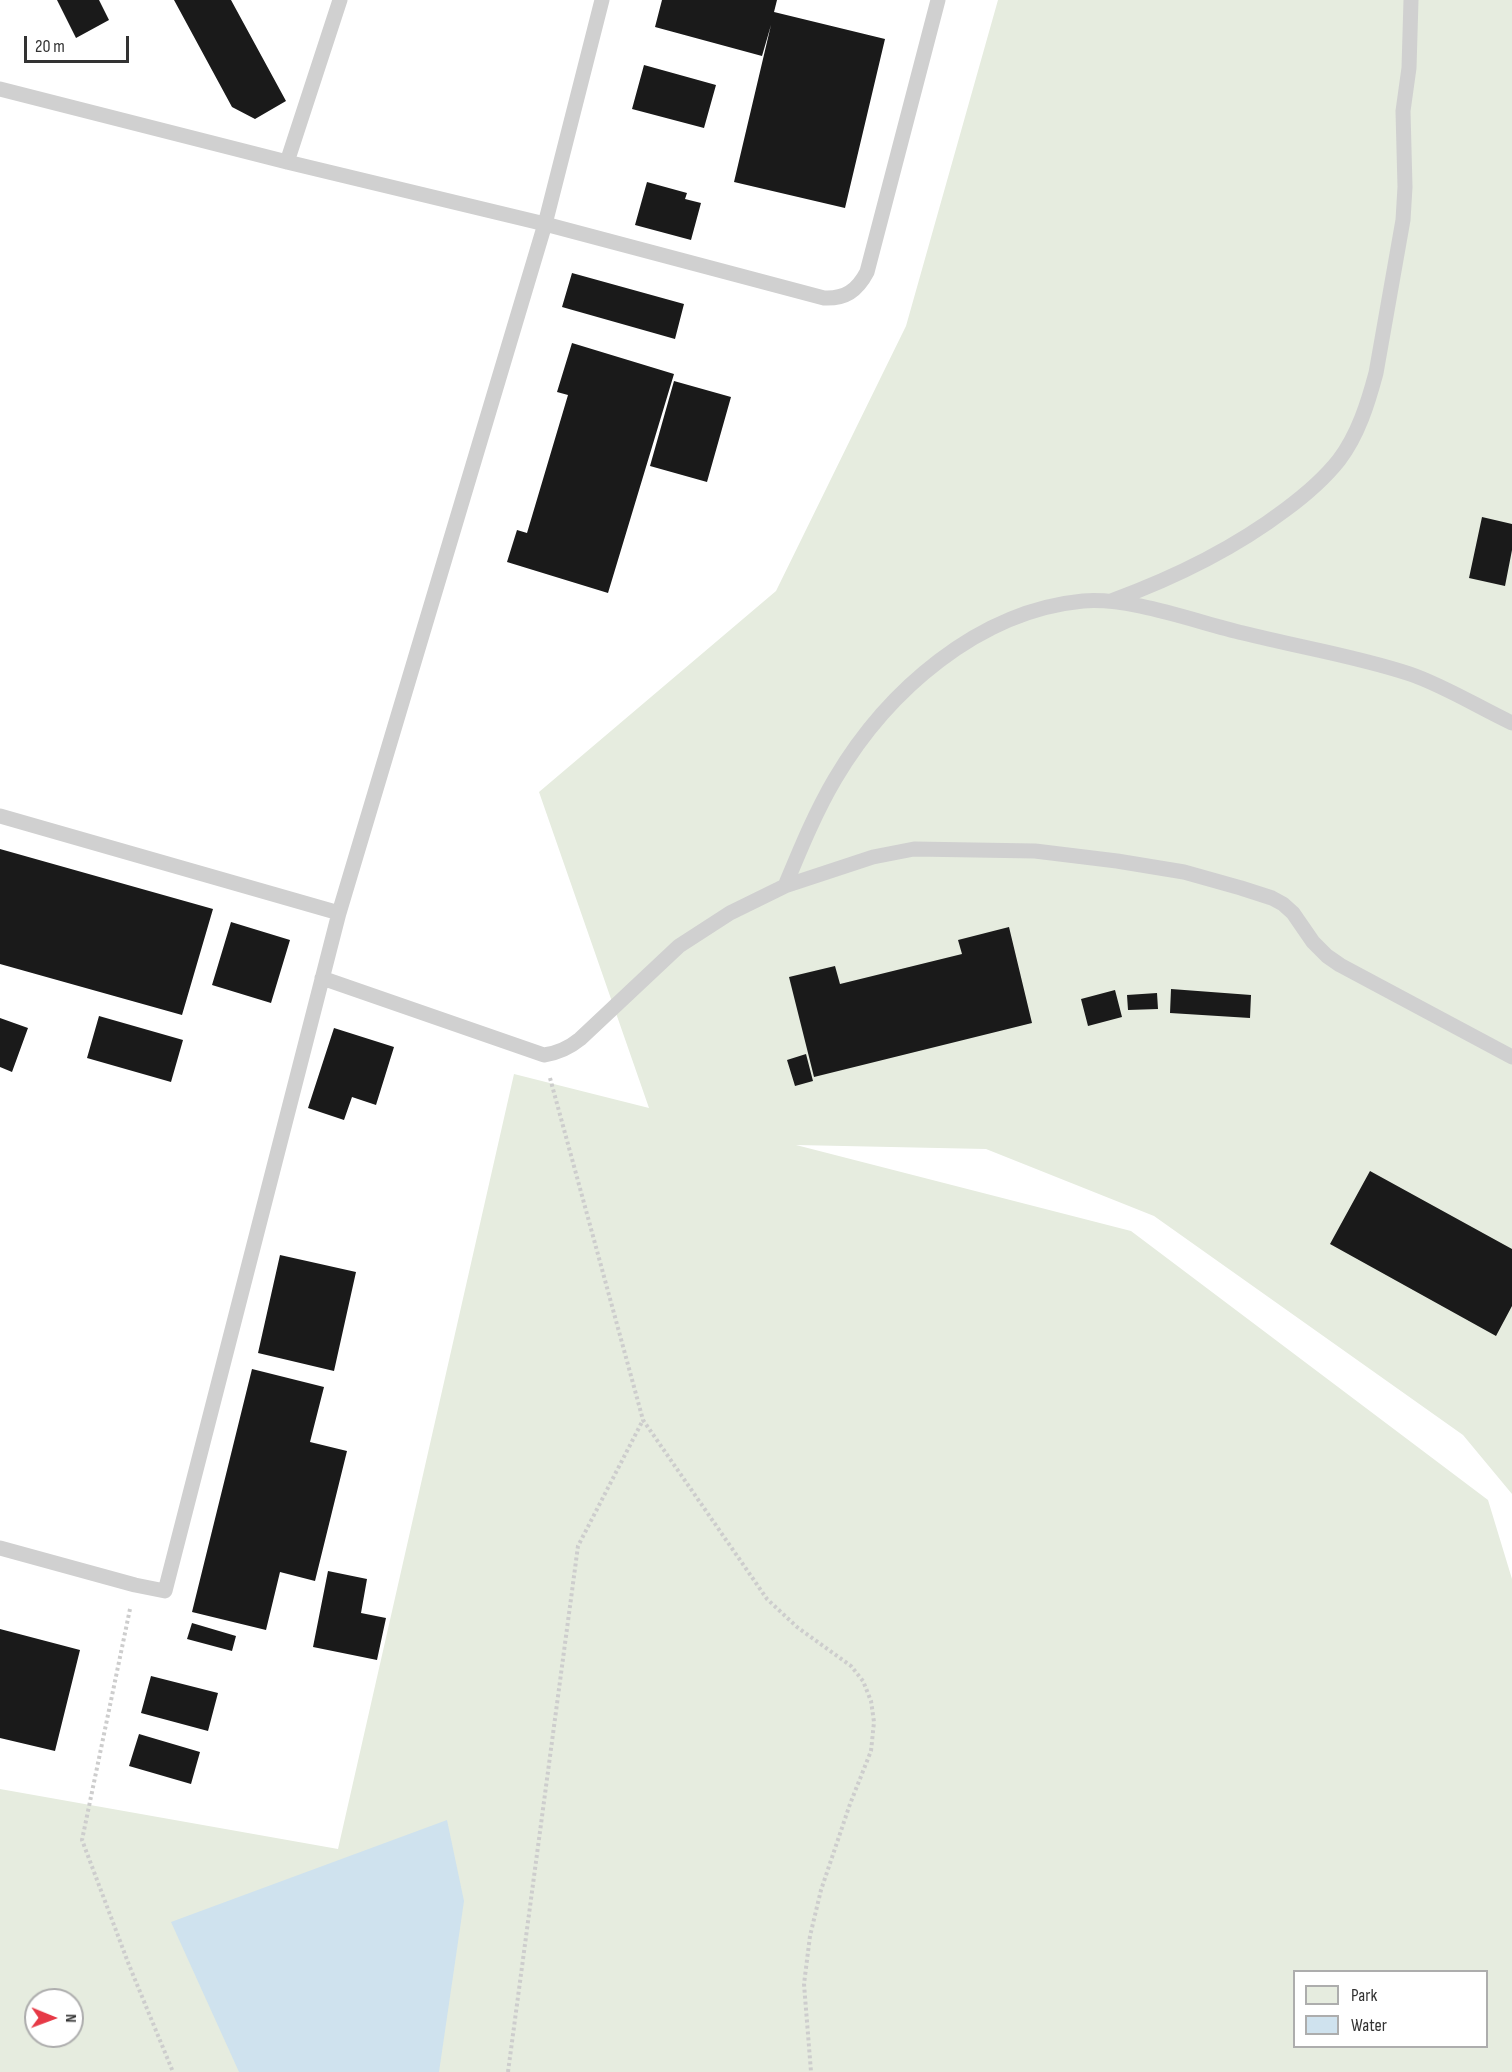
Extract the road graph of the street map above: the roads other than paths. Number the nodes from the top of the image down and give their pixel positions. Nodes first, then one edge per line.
1 (340, 0) edge
2 (602, 0) edge
3 (938, 0) edge
4 (1411, 0) edge
5 (0, 88) edge
6 (286, 162) junction
7 (545, 224) junction
8 (1106, 603) junction
9 (1512, 723) edge
10 (0, 816) edge
11 (785, 886) junction
12 (339, 913) junction
13 (322, 978) junction
14 (1512, 1057) edge
15 (0, 1548) edge

1 - 6 lane
2 - 7 lane
3 - 7 lane
4 - 8 lane
5 - 6 lane
6 - 7 lane
7 - 12 lane
8 - 9 lane
8 - 11 lane
10 - 12 lane
11 - 13 lane
11 - 14 lane
12 - 13 lane
13 - 15 lane

